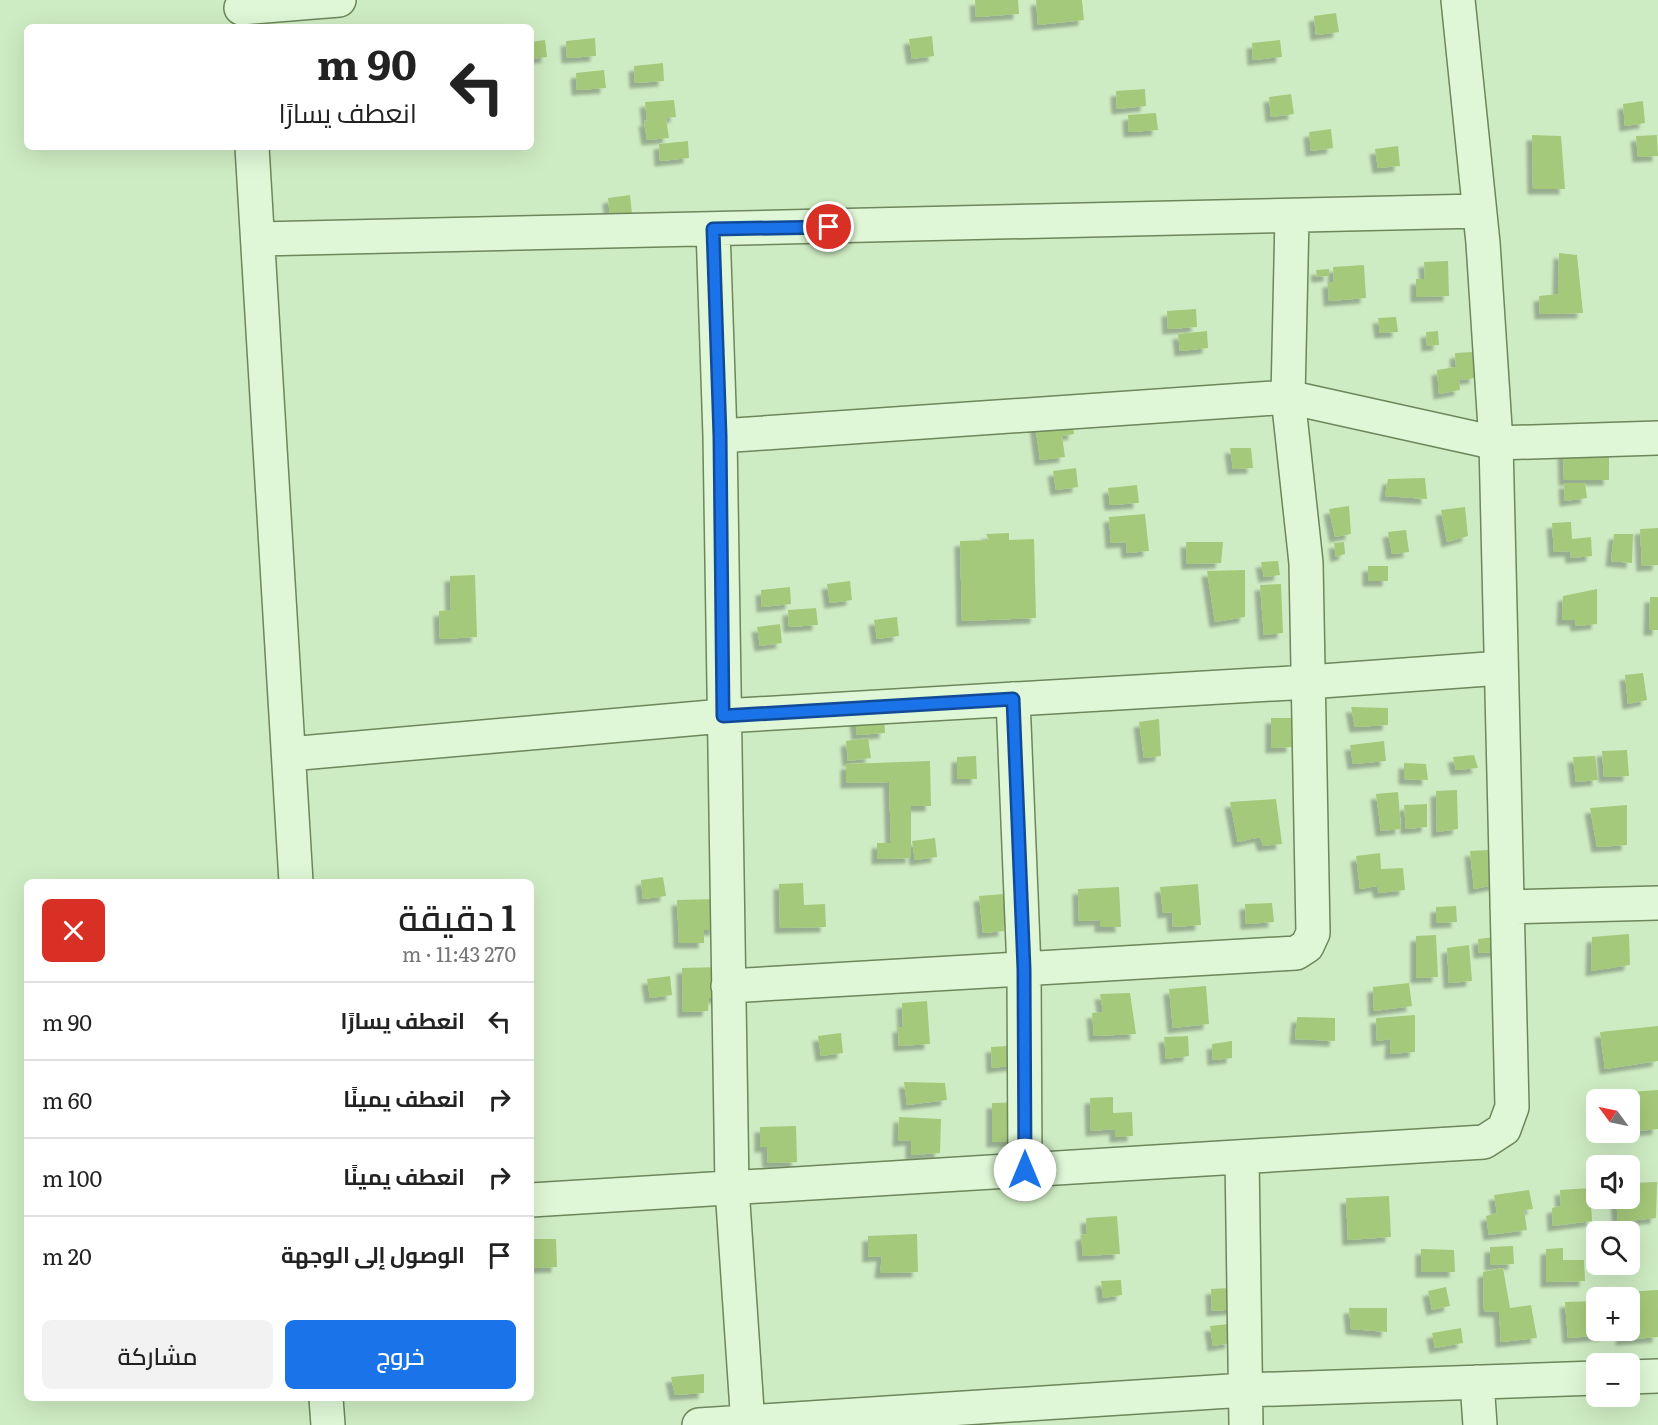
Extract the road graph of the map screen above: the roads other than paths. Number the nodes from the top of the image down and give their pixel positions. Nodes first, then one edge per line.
1 (339, 0) edge
2 (1458, 0) edge
3 (241, 12) edge
4 (252, 150) edge
5 (1479, 211) junction
6 (1292, 217) junction
7 (713, 229) junction
8 (259, 239) junction
9 (1288, 397) junction
10 (720, 436) junction
11 (1658, 438) edge
12 (1496, 443) junction
13 (1501, 668) junction
14 (1308, 682) junction
15 (1013, 699) junction
16 (723, 716) junction
17 (289, 754) junction
18 (296, 879) edge
19 (1658, 903) edge
20 (1507, 908) junction
21 (1024, 969) junction
22 (728, 986) junction
23 (1242, 1157) junction
24 (1025, 1170) junction
25 (732, 1188) junction
26 (534, 1200) edge
27 (1658, 1376) edge
28 (1640, 1377) edge
29 (1586, 1378) edge
30 (1477, 1382) junction
31 (1245, 1389) junction
32 (326, 1401) edge
33 (748, 1424) edge
34 (328, 1425) edge
35 (699, 1425) edge
36 (1246, 1425) edge
37 (1480, 1425) edge

1 - 3 street
2 - 5 street
4 - 8 street
5 - 6 street
5 - 12 street
6 - 7 street
6 - 9 street
7 - 8 street
7 - 10 street
8 - 17 street
9 - 10 street
9 - 12 street
9 - 14 street
10 - 16 street
11 - 12 street
12 - 13 street
13 - 14 street
13 - 20 street
14 - 15 street
14 - 21 street
15 - 16 street
15 - 21 street
16 - 17 street
16 - 22 street
17 - 18 street
19 - 20 street
20 - 23 street
21 - 22 street
21 - 24 street
22 - 25 street
23 - 24 street
23 - 31 street
24 - 25 street
25 - 26 street
25 - 33 street
27 - 28 street
29 - 30 street
30 - 31 street
30 - 37 street
31 - 33 street
31 - 36 street
32 - 34 street
33 - 35 street

